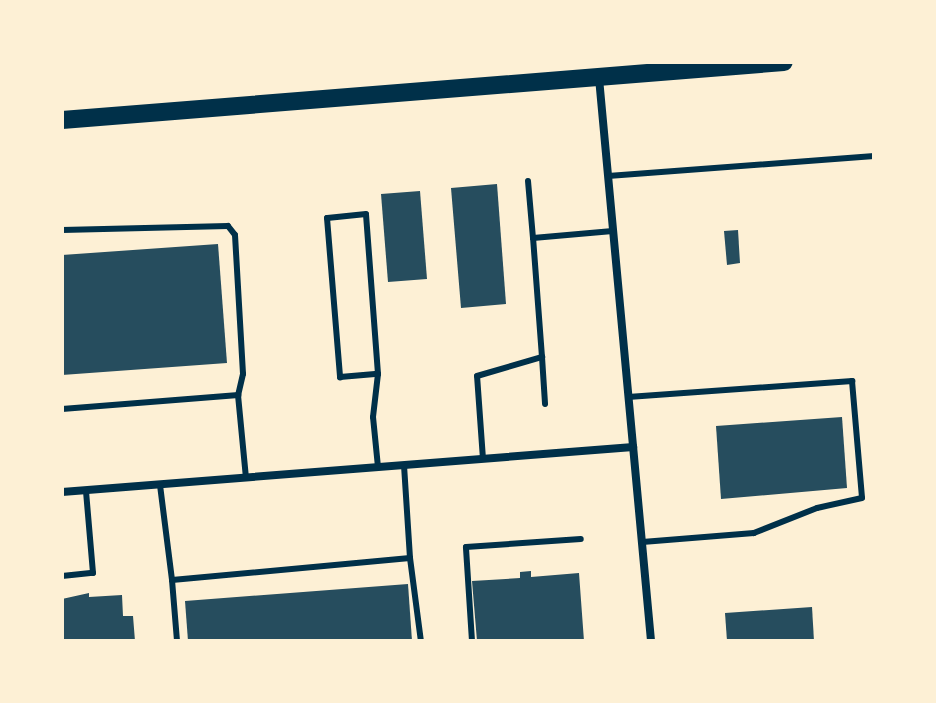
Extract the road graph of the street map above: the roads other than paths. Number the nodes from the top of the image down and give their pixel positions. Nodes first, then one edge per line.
1 (784, 62) edge
2 (599, 77) junction
3 (62, 120) edge
4 (874, 156) edge
5 (608, 176) junction
6 (528, 181) dead end
7 (62, 230) edge
8 (613, 231) junction
9 (533, 238) junction
10 (542, 357) junction
11 (378, 374) junction
12 (238, 395) junction
13 (628, 397) junction
14 (545, 404) dead end
15 (62, 409) edge
16 (633, 447) junction
17 (483, 459) junction
18 (404, 465) junction
19 (378, 467) junction
20 (246, 478) junction
21 (160, 485) junction
22 (86, 491) junction
23 (62, 492) edge
24 (581, 539) dead end
25 (642, 542) junction
26 (410, 558) junction
27 (62, 576) edge
28 (172, 580) junction
29 (177, 641) edge
30 (421, 641) edge
31 (472, 641) edge
32 (651, 641) edge

1 - 2 highway
2 - 3 highway
2 - 5 street
4 - 5 lane
5 - 8 street
6 - 9 lane
7 - 12 lane
8 - 9 lane
8 - 13 street
9 - 10 lane
10 - 14 lane
10 - 17 lane
11 - 11 lane
11 - 19 lane
12 - 15 lane
12 - 20 lane
13 - 16 street
13 - 25 lane
16 - 17 street
16 - 25 street
17 - 18 street
18 - 19 street
18 - 26 lane
19 - 20 street
20 - 21 street
21 - 22 street
21 - 28 lane
22 - 23 street
22 - 27 lane
24 - 31 lane
25 - 32 street
26 - 28 lane
26 - 30 lane
28 - 29 lane

